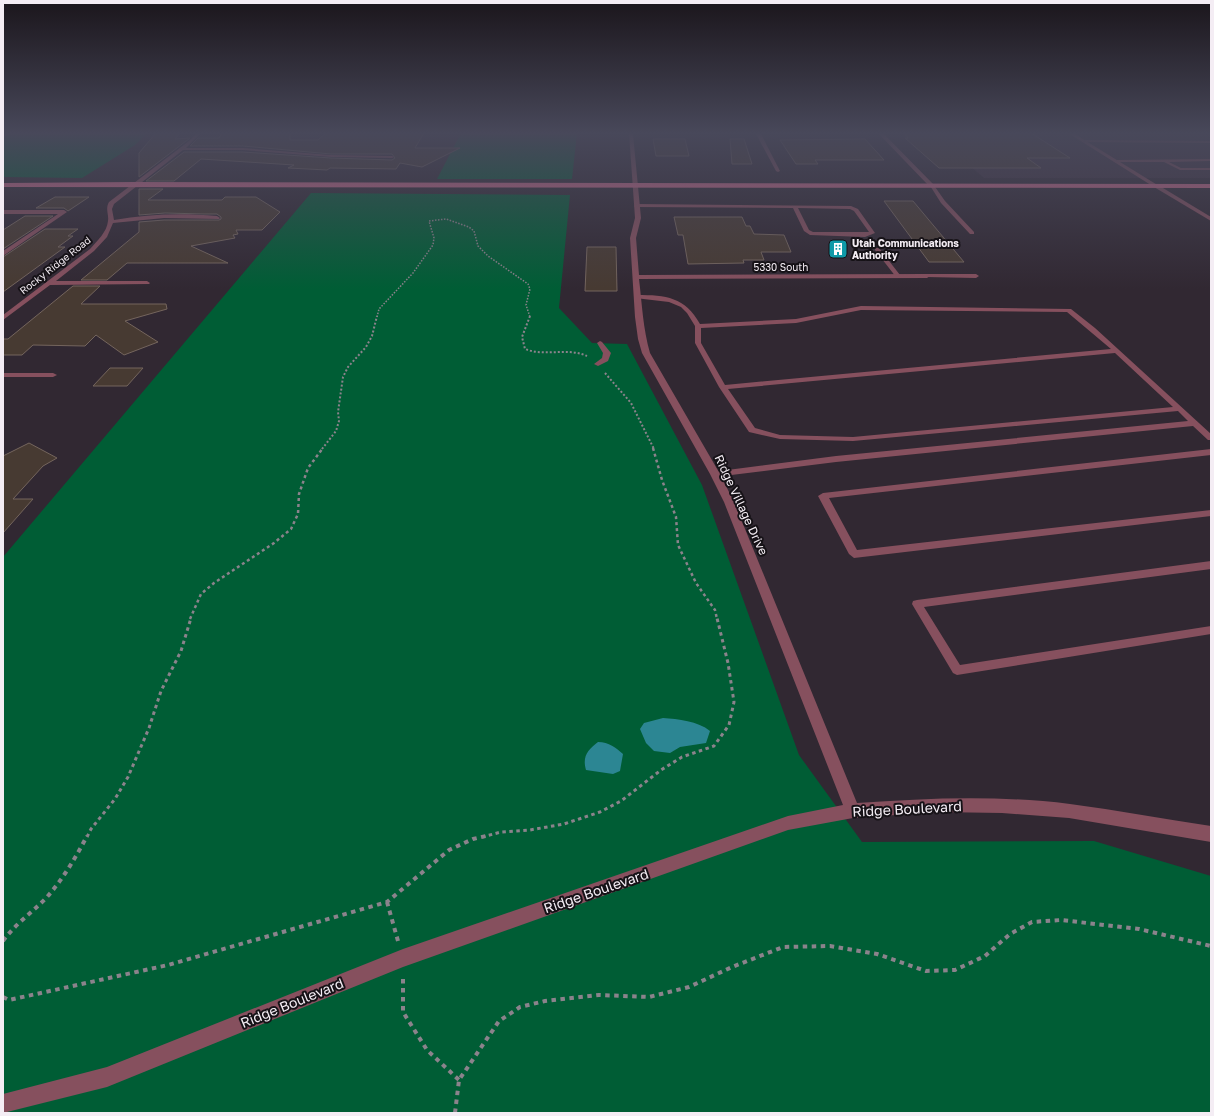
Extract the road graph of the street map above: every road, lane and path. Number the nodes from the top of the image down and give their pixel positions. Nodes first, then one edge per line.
1 (133, 185) edge
2 (634, 185) edge
3 (931, 185) edge
4 (949, 185) edge
5 (1156, 186) junction
6 (1211, 186) edge
7 (637, 206) junction
8 (795, 207) junction
9 (3, 212) edge
10 (217, 218) dead end
11 (1211, 218) edge
12 (111, 222) junction
13 (972, 233) dead end
14 (877, 249) dead end
15 (3, 254) edge
16 (898, 276) junction
17 (927, 276) joint
18 (976, 276) dead end
19 (636, 277) junction
20 (48, 283) junction
21 (147, 283) dead end
22 (637, 297) junction
23 (3, 318) edge
24 (698, 326) junction
25 (600, 343) dead end
26 (1116, 351) junction
27 (598, 364) junction
28 (3, 375) edge
29 (54, 375) dead end
30 (723, 387) junction
31 (1178, 408) junction
32 (1195, 423) junction
33 (1211, 438) edge
34 (1211, 452) edge
35 (715, 474) junction
36 (1211, 512) edge
37 (1211, 565) edge
38 (1211, 630) edge
39 (853, 811) junction
40 (1211, 834) edge
41 (387, 902) junction
42 (3, 941) edge
43 (1211, 946) edge
44 (403, 958) junction
45 (3, 997) edge
46 (459, 1080) junction
47 (3, 1104) edge
48 (455, 1113) edge

1 - 12 street, Rocky Ridge Road
2 - 7 street, Ridge Village Drive
3 - 13 lane
4 - 5 main road
5 - 6 main road
5 - 11 street
7 - 8 lane
7 - 19 street, Ridge Village Drive
8 - 8 lane
9 - 15 street
10 - 12 street
12 - 20 street, Rocky Ridge Road
14 - 16 lane
16 - 17 street, 5330 South
16 - 19 street, 5330 South
17 - 18 lane
19 - 22 street, Ridge Village Drive
20 - 21 street
20 - 23 street, Rocky Ridge Road
22 - 24 lane
22 - 35 street, Ridge Village Drive
24 - 26 lane
24 - 30 lane
25 - 27 lane
26 - 30 lane
26 - 31 lane
27 - 41 path
27 - 42 path
28 - 29 street
30 - 31 lane
31 - 32 lane
32 - 33 lane
32 - 35 lane
34 - 36 lane
35 - 39 street, Ridge Village Drive
37 - 38 lane
39 - 40 street, Ridge Boulevard
39 - 44 street, Ridge Boulevard
41 - 44 path
41 - 45 path
43 - 46 path
44 - 46 path
44 - 47 street, Ridge Boulevard
46 - 48 path

